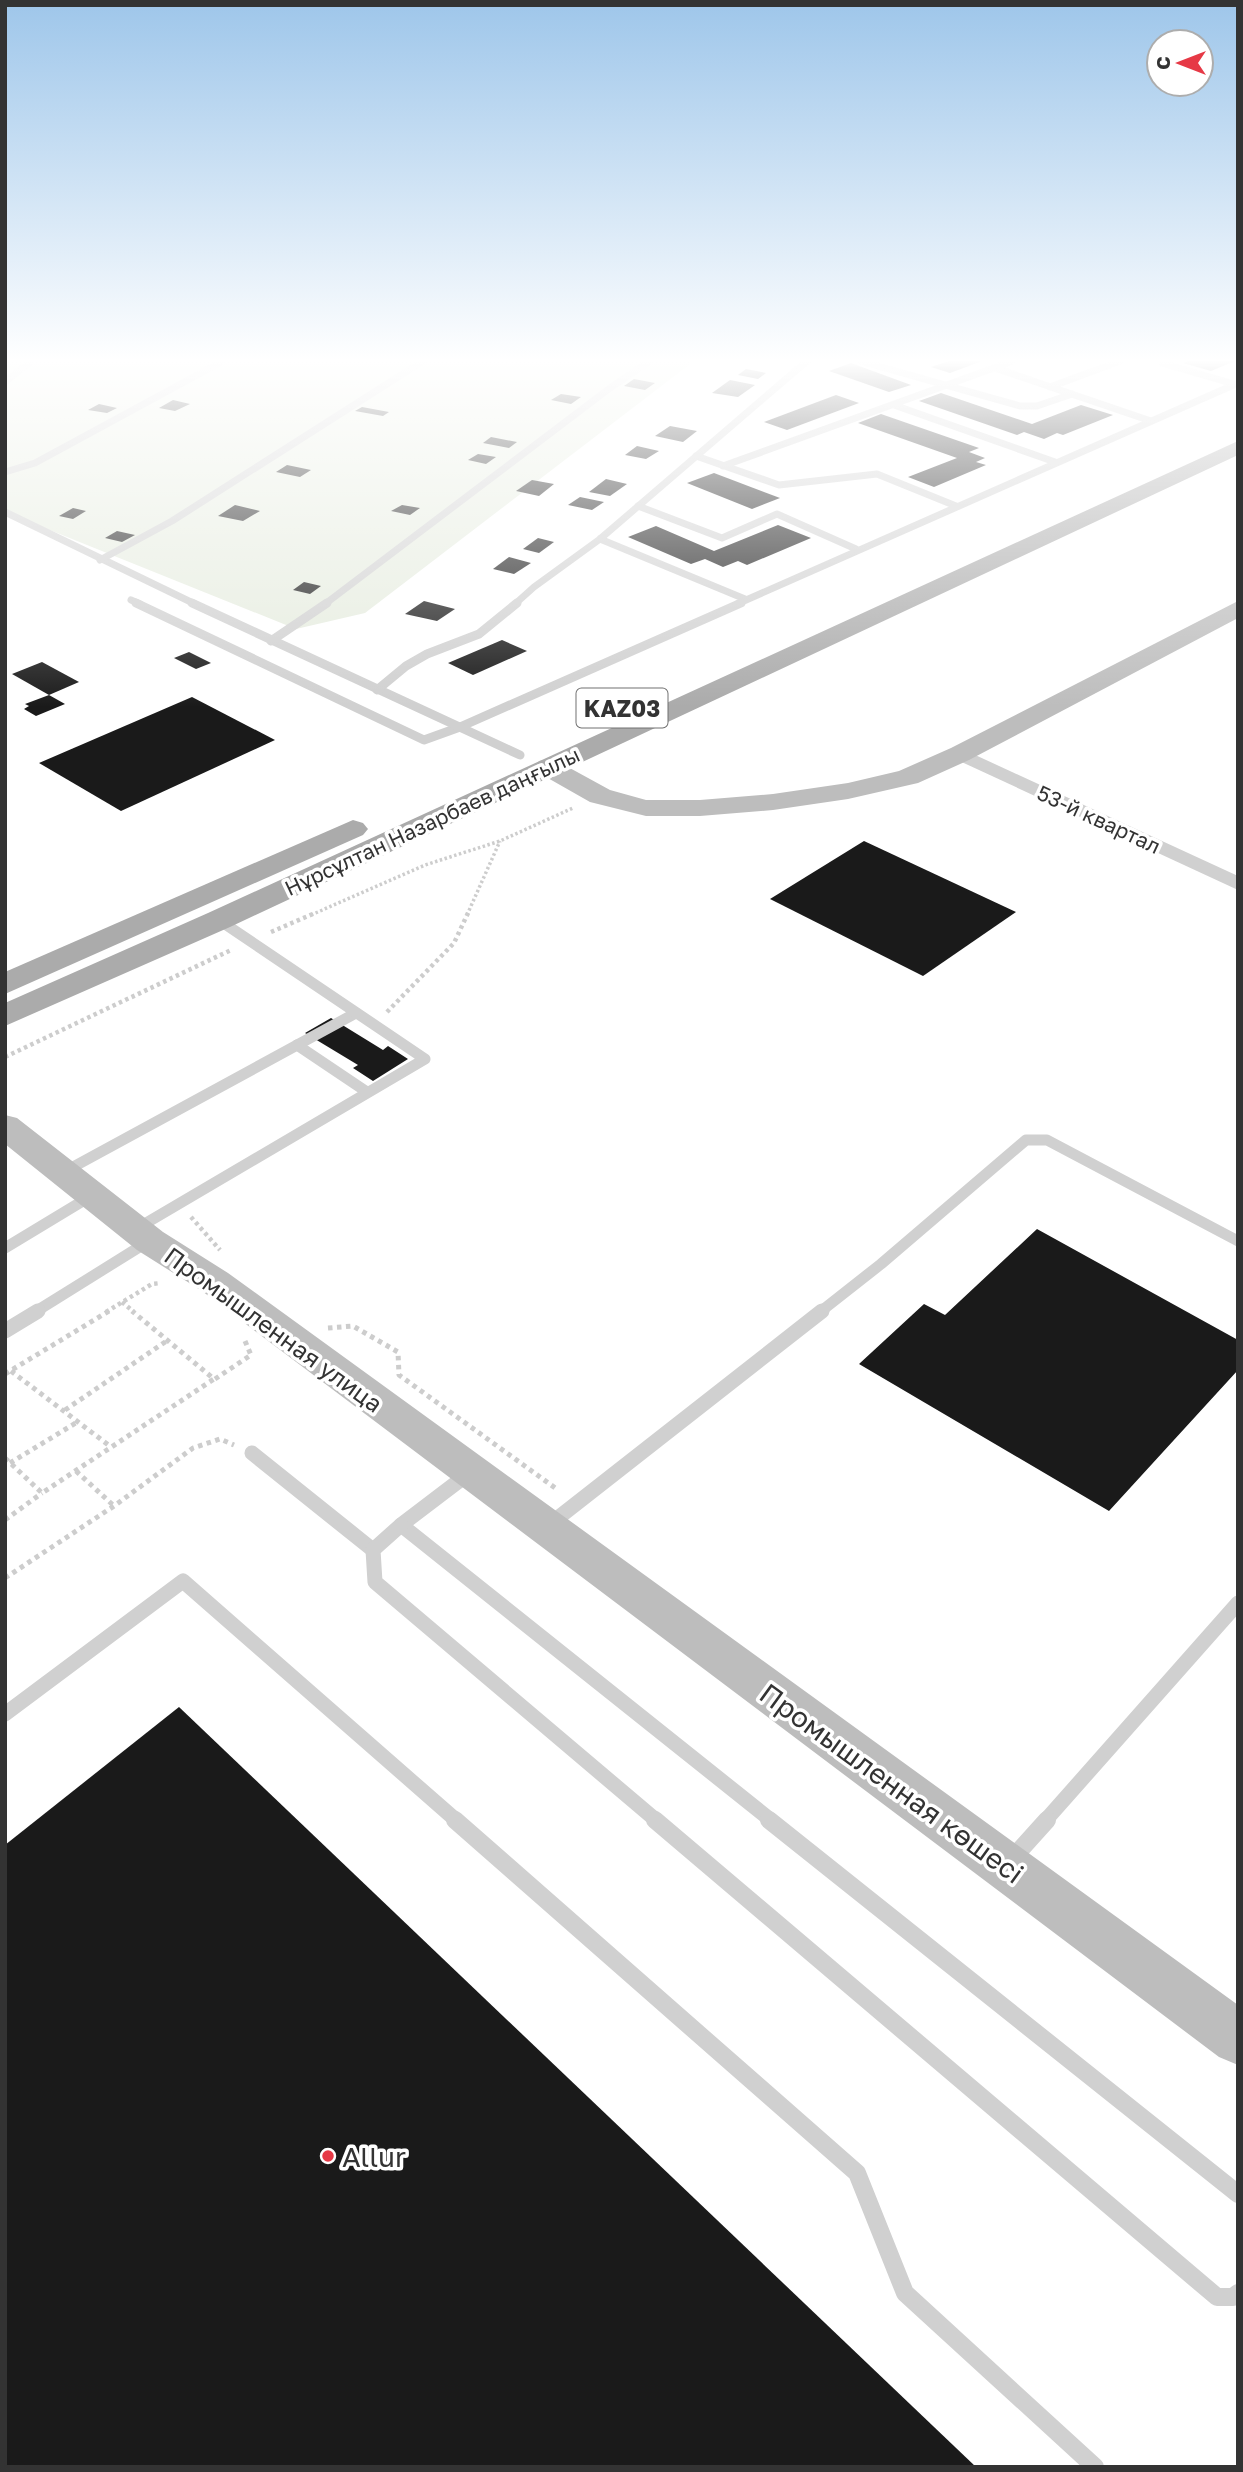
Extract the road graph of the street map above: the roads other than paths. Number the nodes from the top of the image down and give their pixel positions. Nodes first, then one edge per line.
1 (242, 476) edge
2 (494, 476) edge
3 (672, 476) edge
4 (754, 476) edge
5 (856, 476) edge
6 (883, 476) edge
7 (1023, 476) edge
8 (1132, 476) edge
9 (1175, 476) edge
10 (638, 506) junction
11 (956, 506) junction
12 (5, 512) edge
13 (600, 540) junction
14 (856, 549) junction
15 (100, 560) junction
16 (745, 599) junction
17 (131, 600) dead end
18 (1238, 608) edge
19 (271, 641) junction
20 (377, 690) junction
21 (460, 727) junction
22 (960, 754) junction
23 (520, 755) junction
24 (548, 767) junction
25 (1238, 884) edge
26 (219, 920) junction
27 (5, 985) edge
28 (356, 1013) junction
29 (5, 1016) edge
30 (297, 1045) junction
31 (367, 1092) junction
32 (5, 1126) edge
33 (62, 1173) junction
34 (91, 1196) junction
35 (142, 1235) junction
36 (1238, 1241) edge
37 (5, 1248) edge
38 (5, 1331) edge
39 (252, 1454) road end
40 (471, 1472) junction
41 (562, 1515) junction
42 (401, 1525) junction
43 (373, 1550) junction
44 (1238, 1603) edge
45 (5, 1714) edge
46 (1005, 1867) junction
47 (1238, 2038) edge
48 (1238, 2194) edge
49 (1238, 2292) edge
50 (1095, 2467) edge

1 - 15 lane
2 - 19 lane
3 - 10 lane
4 - 5 lane
6 - 11 lane
7 - 11 lane
8 - 23 main road, Нұрсұлтан Назарбаев даңғылы / KАZ03
9 - 24 main road, Нұрсұлтан Назарбаев даңғылы / KАZ03
10 - 13 lane
10 - 14 lane
11 - 14 lane
12 - 15 lane
13 - 16 lane
13 - 20 lane
14 - 16 lane
15 - 19 lane
16 - 21 lane
17 - 21 lane
18 - 22 street
19 - 20 lane
20 - 21 lane
21 - 23 lane
22 - 24 street
22 - 25 street, 53-й квартал
23 - 24 main road
23 - 27 main road, Нұрсұлтан Назарбаев даңғылы / KАZ03
24 - 26 main road, Нұрсұлтан Назарбаев даңғылы / KАZ03
26 - 28 lane
26 - 29 main road, Нұрсұлтан Назарбаев даңғылы / KАZ03
28 - 30 lane
28 - 31 lane
30 - 31 lane
30 - 33 lane
31 - 35 lane
32 - 33 street, Промышленная улица
33 - 34 street, Промышленная улица
34 - 35 street, Промышленная улица
34 - 37 lane
35 - 38 lane
35 - 40 street, Промышленная улица
36 - 41 lane
39 - 43 lane
40 - 41 street, Промышленная улица
40 - 42 lane
41 - 46 street, Промышленная көшесі
42 - 43 lane
42 - 48 lane
43 - 49 lane
44 - 46 lane
45 - 50 lane
46 - 47 street, Промышленная көшесі

